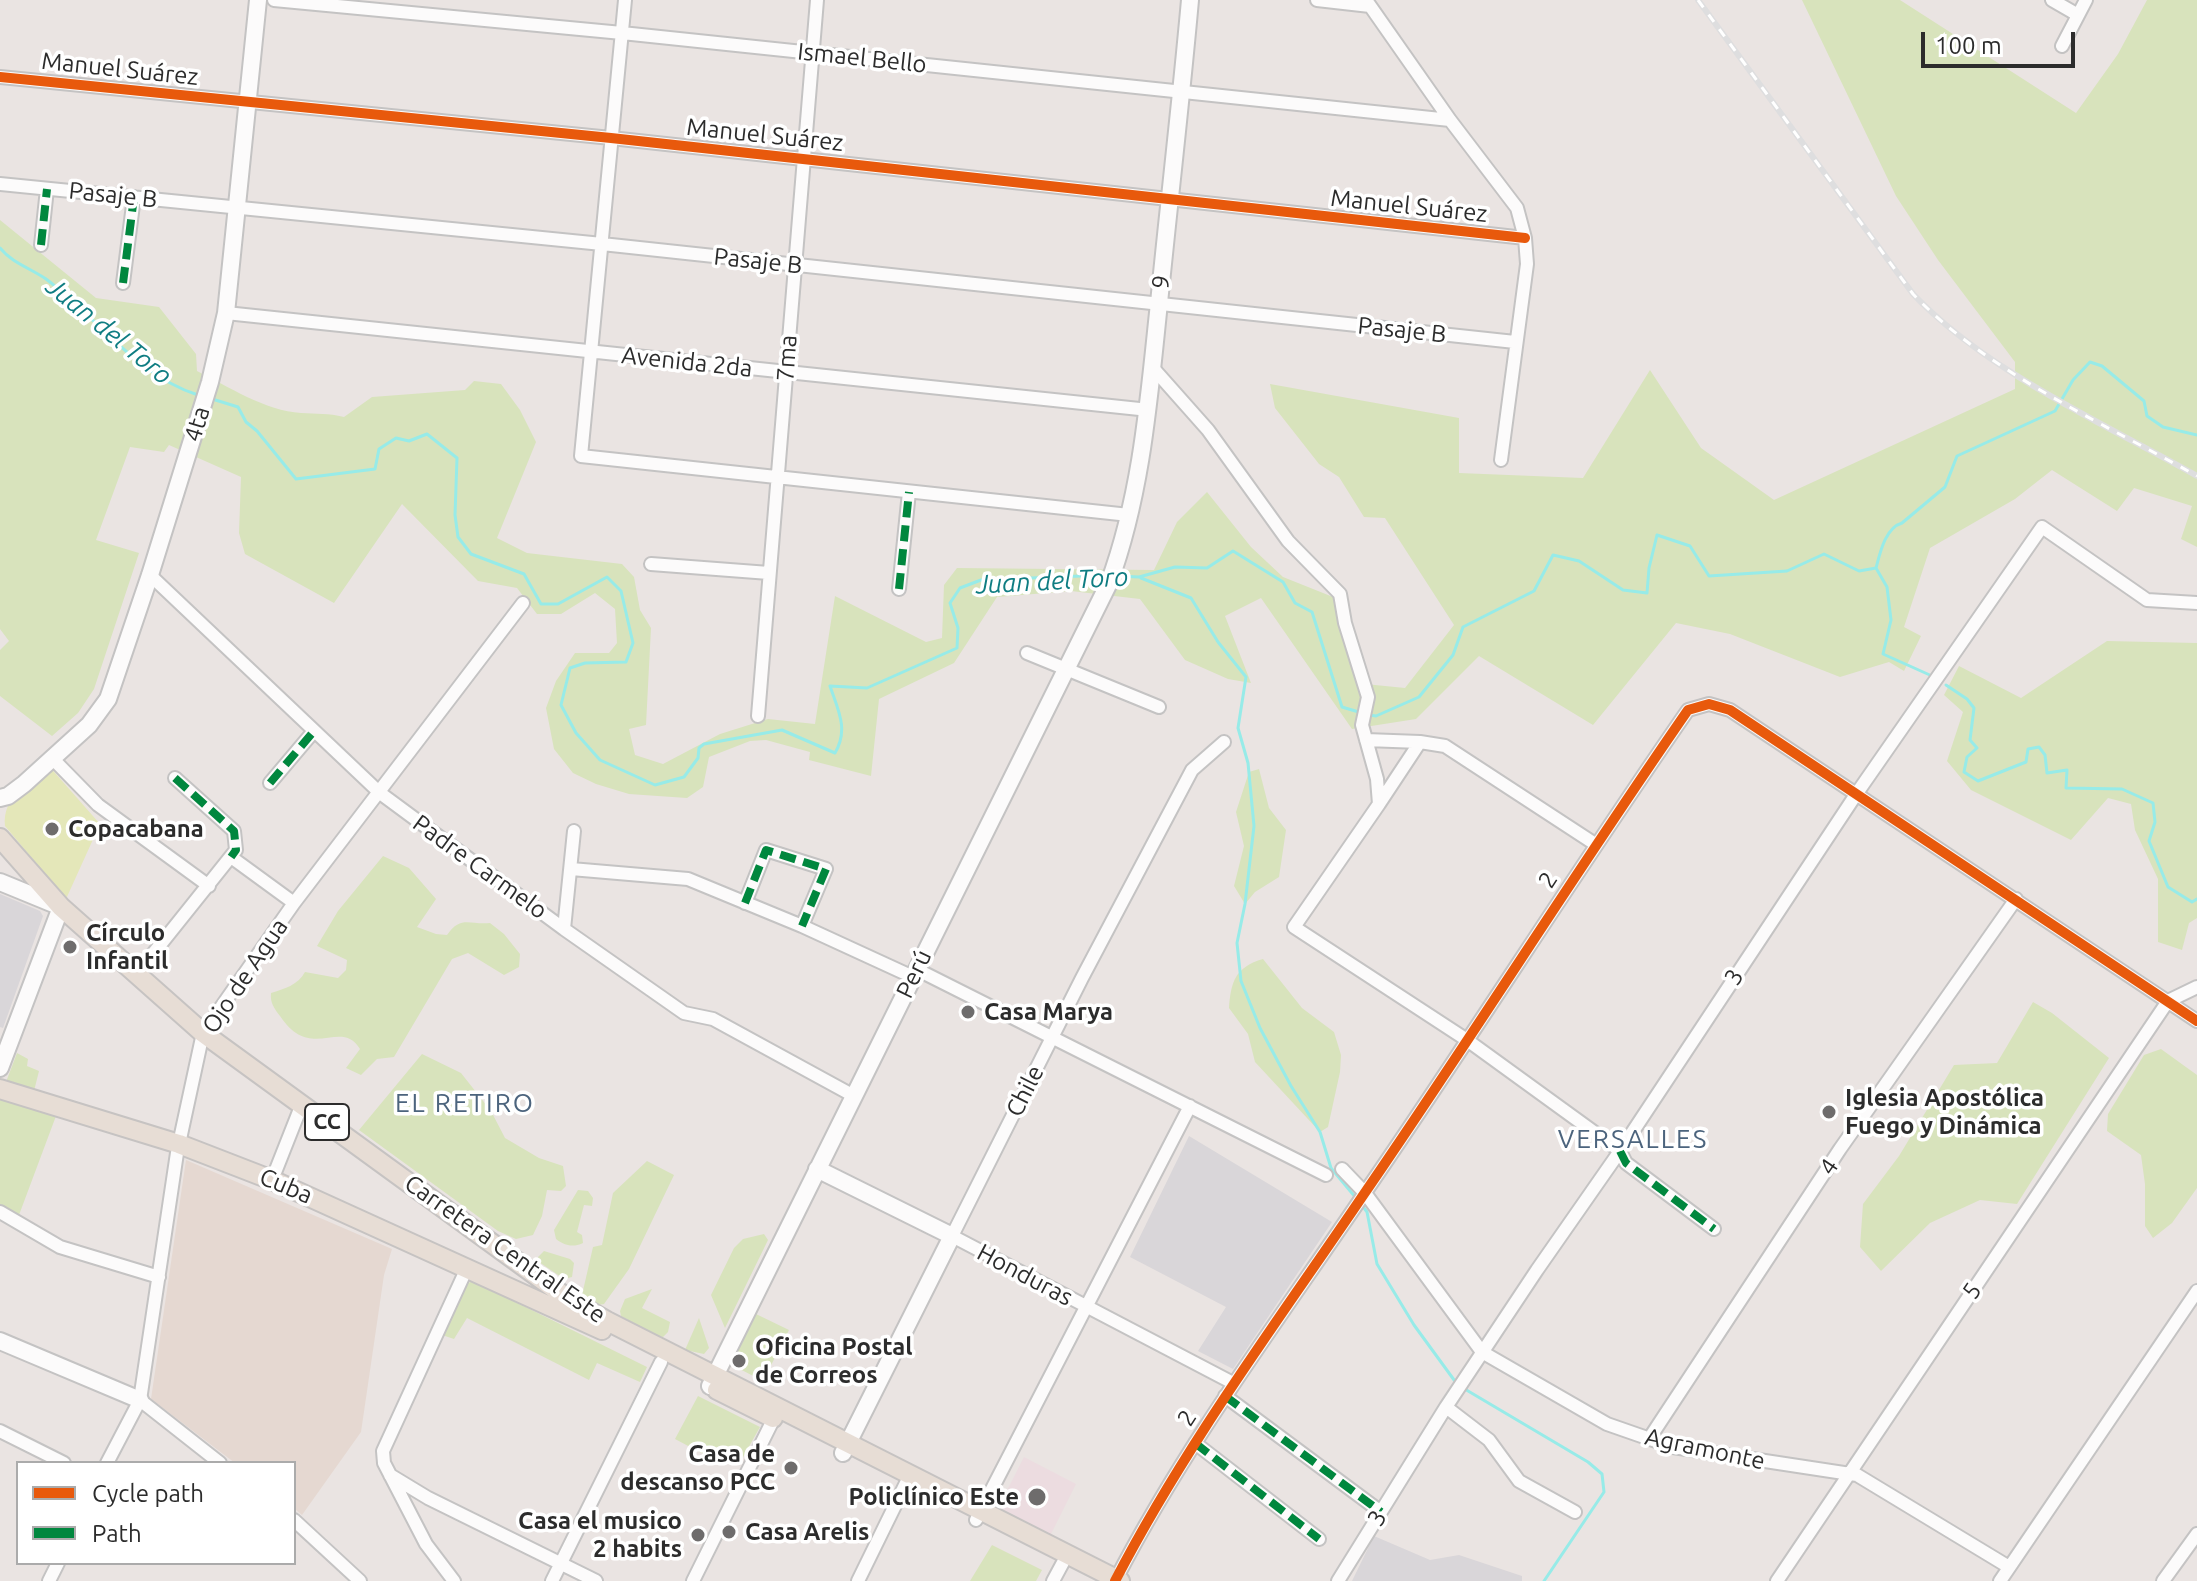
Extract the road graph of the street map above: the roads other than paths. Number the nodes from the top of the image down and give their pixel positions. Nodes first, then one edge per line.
1 (258, 0) edge
2 (274, 0) edge
3 (625, 0) edge
4 (817, 0) edge
5 (1190, 0) edge
6 (1317, 0) edge
7 (2052, 0) edge
8 (2086, 0) edge
9 (1368, 3) edge
10 (2078, 15) junction
11 (622, 33) junction
12 (2062, 46) dead end
13 (812, 53) junction
14 (0, 77) edge
15 (1182, 91) junction
16 (247, 102) junction
17 (1450, 120) junction
18 (611, 138) junction
19 (805, 160) junction
20 (0, 184) edge
21 (47, 189) junction
22 (134, 197) junction
23 (1170, 200) junction
24 (237, 209) junction
25 (1525, 238) junction
26 (602, 244) junction
27 (41, 245) dead end
28 (794, 265) junction
29 (123, 283) dead end
30 (1158, 304) junction
31 (226, 313) junction
32 (1515, 342) junction
33 (591, 351) junction
34 (1153, 368) junction
35 (786, 373) junction
36 (1149, 410) junction
37 (1501, 460) dead end
38 (778, 478) junction
39 (909, 492) junction
40 (1129, 515) junction
41 (1117, 561) joint
42 (651, 564) dead end
43 (769, 573) junction
44 (150, 575) junction
45 (899, 589) dead end
46 (523, 603) dead end
47 (2197, 603) edge
48 (1027, 653) dead end
49 (1065, 670) junction
50 (1159, 707) dead end
51 (758, 716) dead end
52 (314, 731) junction
53 (1366, 740) junction
54 (1224, 742) dead end
55 (1420, 742) junction
56 (52, 758) junction
57 (175, 778) dead end
58 (270, 783) dead end
59 (380, 793) junction
60 (1857, 793) junction
61 (4, 797) edge
62 (1379, 804) junction
63 (0, 814) edge
64 (574, 831) dead end
65 (0, 837) edge
66 (1595, 844) junction
67 (231, 857) junction
68 (571, 869) junction
69 (0, 882) edge
70 (209, 886) junction
71 (2016, 899) junction
72 (294, 903) junction
73 (745, 903) junction
74 (61, 907) junction
75 (802, 926) junction
76 (564, 929) junction
77 (915, 973) junction
78 (136, 975) junction
79 (2197, 987) edge
80 (2168, 1001) junction
81 (2197, 1021) edge
82 (203, 1033) junction
83 (1053, 1036) junction
84 (1467, 1040) junction
85 (0, 1068) edge
86 (0, 1089) edge
87 (854, 1096) junction
88 (302, 1104) junction
89 (1190, 1106) junction
90 (179, 1144) junction
91 (1620, 1151) junction
92 (817, 1169) junction
93 (1342, 1169) dead end
94 (1326, 1175) dead end
95 (272, 1180) junction
96 (1365, 1193) junction
97 (0, 1212) edge
98 (1714, 1229) dead end
99 (952, 1236) junction
100 (523, 1266) junction
101 (467, 1268) junction
102 (159, 1277) junction
103 (541, 1280) junction
104 (512, 1289) junction
105 (2197, 1291) edge
106 (531, 1298) junction
107 (1086, 1308) junction
108 (562, 1312) joint
109 (0, 1341) edge
110 (1482, 1352) junction
111 (661, 1362) junction
112 (715, 1375) junction
113 (1233, 1383) junction
114 (1225, 1396) junction
115 (140, 1400) junction
116 (1446, 1407) junction
117 (776, 1413) junction
118 (0, 1431) edge
119 (1649, 1439) junction
120 (1195, 1443) junction
121 (846, 1448) junction
122 (60, 1461) edge
123 (108, 1461) edge
124 (217, 1461) edge
125 (390, 1475) junction
126 (1848, 1475) junction
127 (908, 1480) junction
128 (1381, 1512) junction
129 (1575, 1512) dead end
130 (979, 1516) junction
131 (296, 1522) edge
132 (2197, 1534) edge
133 (1319, 1539) dead end
134 (1065, 1559) junction
135 (561, 1564) junction
136 (2009, 1567) junction
137 (1117, 1580) edge
138 (360, 1581) edge
139 (454, 1581) edge
140 (552, 1581) edge
141 (596, 1581) edge
142 (693, 1581) edge
143 (858, 1581) edge
144 (1053, 1581) edge
145 (1097, 1581) edge
146 (1338, 1581) edge
147 (1777, 1581) edge
148 (2000, 1581) edge
149 (2163, 1581) edge

1 - 16 street, 4ta
2 - 11 street, Ismael Bello
3 - 11 street
4 - 13 street, 7ma
5 - 15 street, 9
6 - 9 street
7 - 10 street
8 - 10 street
9 - 17 street
10 - 12 street
11 - 13 street, Ismael Bello
11 - 18 street
13 - 15 street, Ismael Bello
13 - 19 street, 7ma
14 - 16 street, Manuel Suárez
15 - 17 street, Ismael Bello
15 - 23 street, 9
16 - 18 street, Manuel Suárez
16 - 24 street, 4ta
17 - 25 street
18 - 19 street, Manuel Suárez
18 - 26 street
19 - 23 street, Manuel Suárez
19 - 28 street, 7ma
20 - 21 street, Pasaje B
21 - 22 street, Pasaje B
21 - 27 street
22 - 24 street, Pasaje B
22 - 29 street
23 - 25 street, Manuel Suárez
23 - 30 street, 9
24 - 26 street, Pasaje B
24 - 31 street, 4ta
25 - 32 street
26 - 28 street, Pasaje B
26 - 33 street
28 - 30 street, Pasaje B
28 - 35 street, 7ma
30 - 32 street, Pasaje B
30 - 34 street, 9
31 - 33 street, Avenida 2da
31 - 44 street, 4ta
32 - 37 street
33 - 35 street, Avenida 2da
33 - 38 street
34 - 36 street, 9
34 - 53 street
35 - 36 street, Avenida 2da
35 - 38 street, 7ma
36 - 40 street, 9
38 - 39 street
38 - 43 street, 7ma
39 - 40 street
39 - 45 street
40 - 41 street, 9
41 - 49 street, Perú
42 - 43 street
43 - 51 street, 7ma
44 - 52 street, Padre Carmelo
44 - 56 street, 4ta
46 - 59 street, Ojo de Agua
47 - 60 street, 3
48 - 49 street
49 - 50 street
49 - 77 street, Perú
52 - 58 street
52 - 59 street, Padre Carmelo
53 - 55 street
53 - 62 street
54 - 83 street, Chile
55 - 62 street
55 - 66 street
56 - 61 street, 4ta
56 - 70 street
57 - 67 street
59 - 72 street, Ojo de Agua
59 - 76 street, Padre Carmelo
60 - 66 street, 2
60 - 71 street, 2
60 - 91 street, 3
61 - 63 street, 4ta
62 - 84 street
64 - 68 street
65 - 74 main road, Carretera Central Este / CC
66 - 84 street, 2
67 - 70 street
67 - 72 street
68 - 73 street
68 - 76 street
69 - 74 street
70 - 78 street
71 - 80 street, 2
71 - 119 street, 4
72 - 82 street, Ojo de Agua
73 - 75 street
73 - 75 street
74 - 78 main road, Carretera Central Este / CC
74 - 85 street
75 - 77 street
76 - 87 street, Padre Carmelo
77 - 83 street
77 - 87 street, Perú
78 - 82 main road, Carretera Central Este / CC
79 - 80 street
80 - 81 street, 2
80 - 126 street, 5
82 - 88 main road, Carretera Central Este / CC
82 - 90 street, Ojo de Agua
83 - 89 street
83 - 99 street, Chile
84 - 91 street
84 - 96 street, 2
86 - 90 main road, Cuba / CC
87 - 92 street, Perú
88 - 95 street
88 - 100 main road, Carretera Central Este / CC
89 - 94 street
89 - 107 street
90 - 95 main road, Cuba / CC
90 - 102 street, Ojo de Agua
91 - 98 street
91 - 110 street, 3
92 - 99 street, Honduras
92 - 112 street, Perú
93 - 96 street, Agramonte
95 - 101 main road, Cuba / CC
96 - 110 street, Agramonte
96 - 113 street, 2
97 - 102 street
99 - 107 street, Honduras
99 - 121 street, Chile
100 - 103 main road, Carretera Central Este / CC
100 - 104 main road
101 - 104 main road, Cuba / CC
101 - 125 street
102 - 115 street, Ojo de Agua
103 - 106 main road
103 - 112 main road, Carretera Central Este / CC
104 - 106 main road, Cuba / CC
105 - 136 street
106 - 108 main road, Cuba / CC
107 - 113 street, Honduras
107 - 130 street
108 - 111 main road, Carretera Central Este / CC
109 - 115 street
110 - 116 street, 3
110 - 119 street, Agramonte
111 - 112 main road, Carretera Central Este / CC
111 - 135 street
112 - 117 main road, Carretera Central Este / CC
113 - 114 street, 2
114 - 120 street, 2
114 - 128 street
115 - 123 street, Ojo de Agua
115 - 124 street
116 - 128 street, 3
116 - 129 street
117 - 121 main road, Carretera Central Este / CC
117 - 142 street
118 - 122 street
119 - 126 street, Agramonte
120 - 133 street
120 - 137 street, 2
121 - 127 main road, Carretera Central Este / CC
125 - 135 street
125 - 139 street
126 - 136 street, Agramonte
126 - 147 street, 5
127 - 130 main road, Carretera Central Este / CC
127 - 143 street
128 - 146 street, 3
130 - 134 main road, Carretera Central Este / CC
131 - 138 street
132 - 149 street
134 - 137 main road, Carretera Central Este / CC
134 - 144 street
134 - 145 main road, Carretera Central Este / CC
135 - 140 street
135 - 141 street
136 - 148 street

